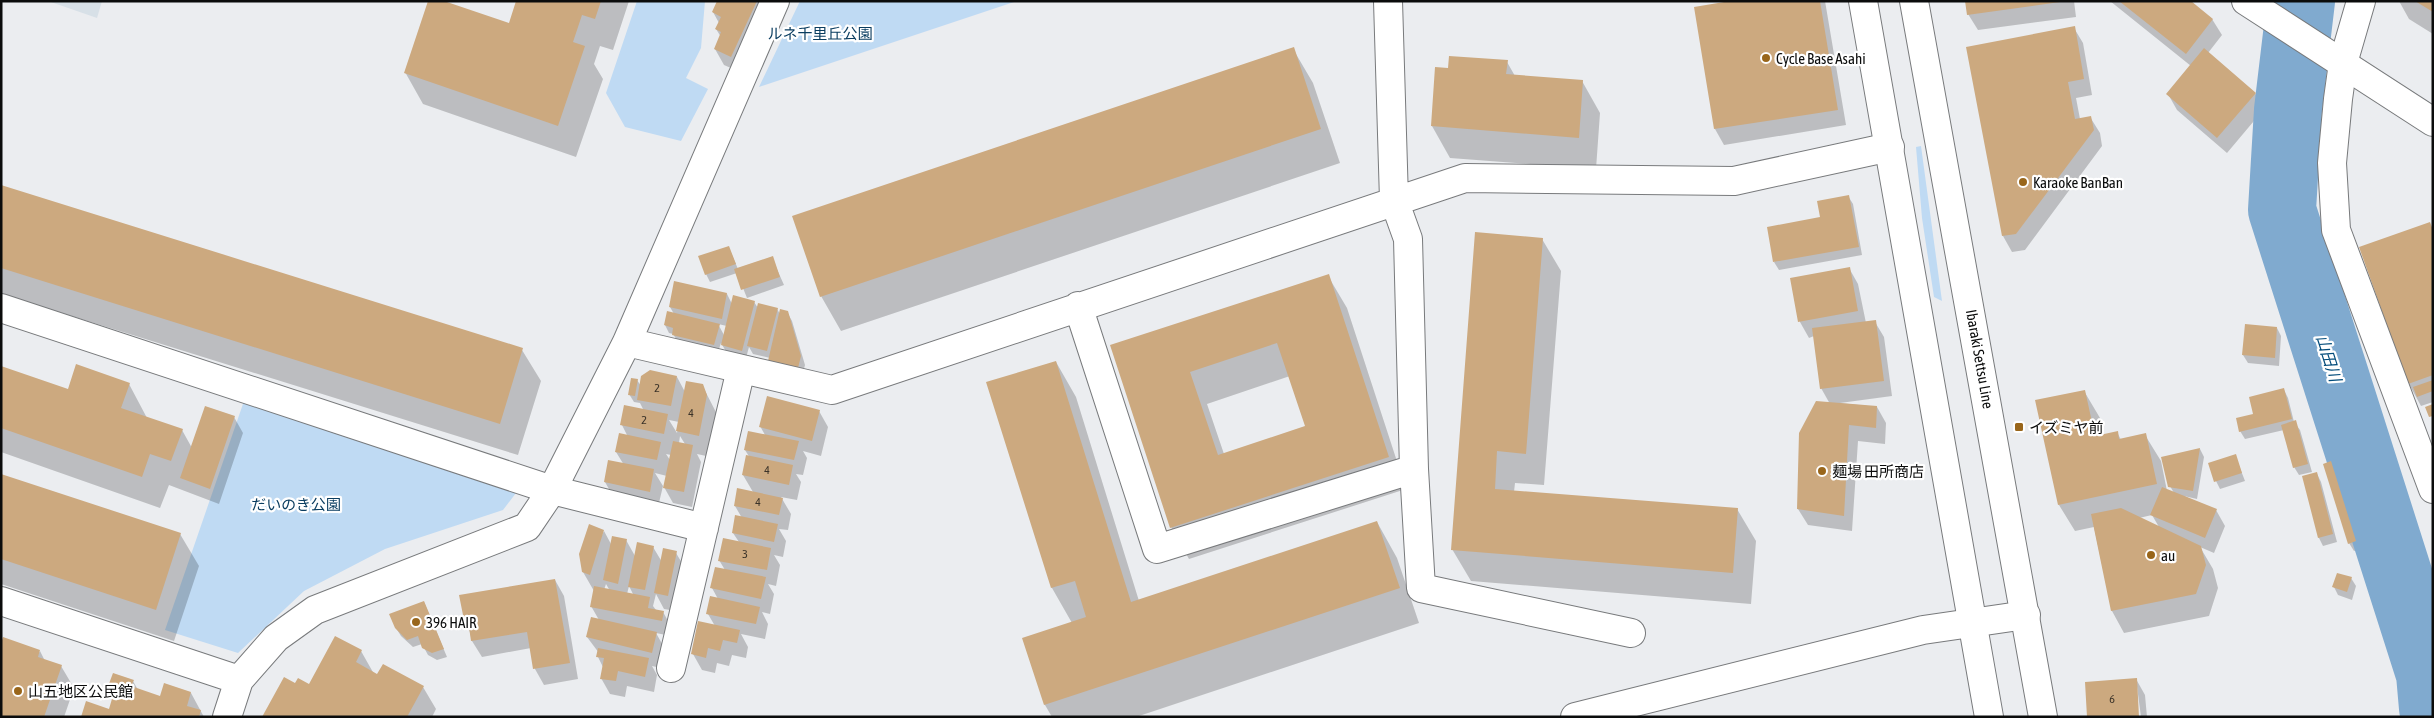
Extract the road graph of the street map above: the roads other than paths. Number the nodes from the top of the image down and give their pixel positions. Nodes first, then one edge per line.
1 (775, 1) edge
2 (1388, 1) edge
3 (1863, 1) edge
4 (1914, 1) edge
5 (2361, 1) edge
6 (2252, 5) edge
7 (2343, 63) junction
8 (2433, 122) edge
9 (1890, 147) junction
10 (1394, 200) junction
11 (1078, 306) junction
12 (1, 308) edge
13 (627, 342) junction
14 (742, 369) junction
15 (1414, 469) junction
16 (2433, 489) edge
17 (552, 490) junction
18 (704, 528) junction
19 (1, 601) edge
20 (2026, 615) junction
21 (1974, 623) junction
22 (1631, 632) dead end
23 (671, 668) dead end
24 (239, 680) junction
25 (227, 717) edge
26 (1575, 717) edge
27 (1989, 717) edge
28 (2044, 717) edge

1 - 13 street
2 - 10 street
3 - 9 street
4 - 20 street, Ibaraki Settsu Line
5 - 7 street
6 - 7 street
7 - 8 street
7 - 16 street
9 - 10 street
9 - 21 street
10 - 11 street
10 - 15 street
11 - 14 street
11 - 15 street
12 - 17 street
13 - 14 street
13 - 17 street
14 - 18 street
15 - 22 street
17 - 18 street
17 - 24 street
18 - 23 street
19 - 24 street
20 - 21 street
20 - 28 street, Ibaraki Settsu Line
21 - 26 street
21 - 27 street
24 - 25 street

